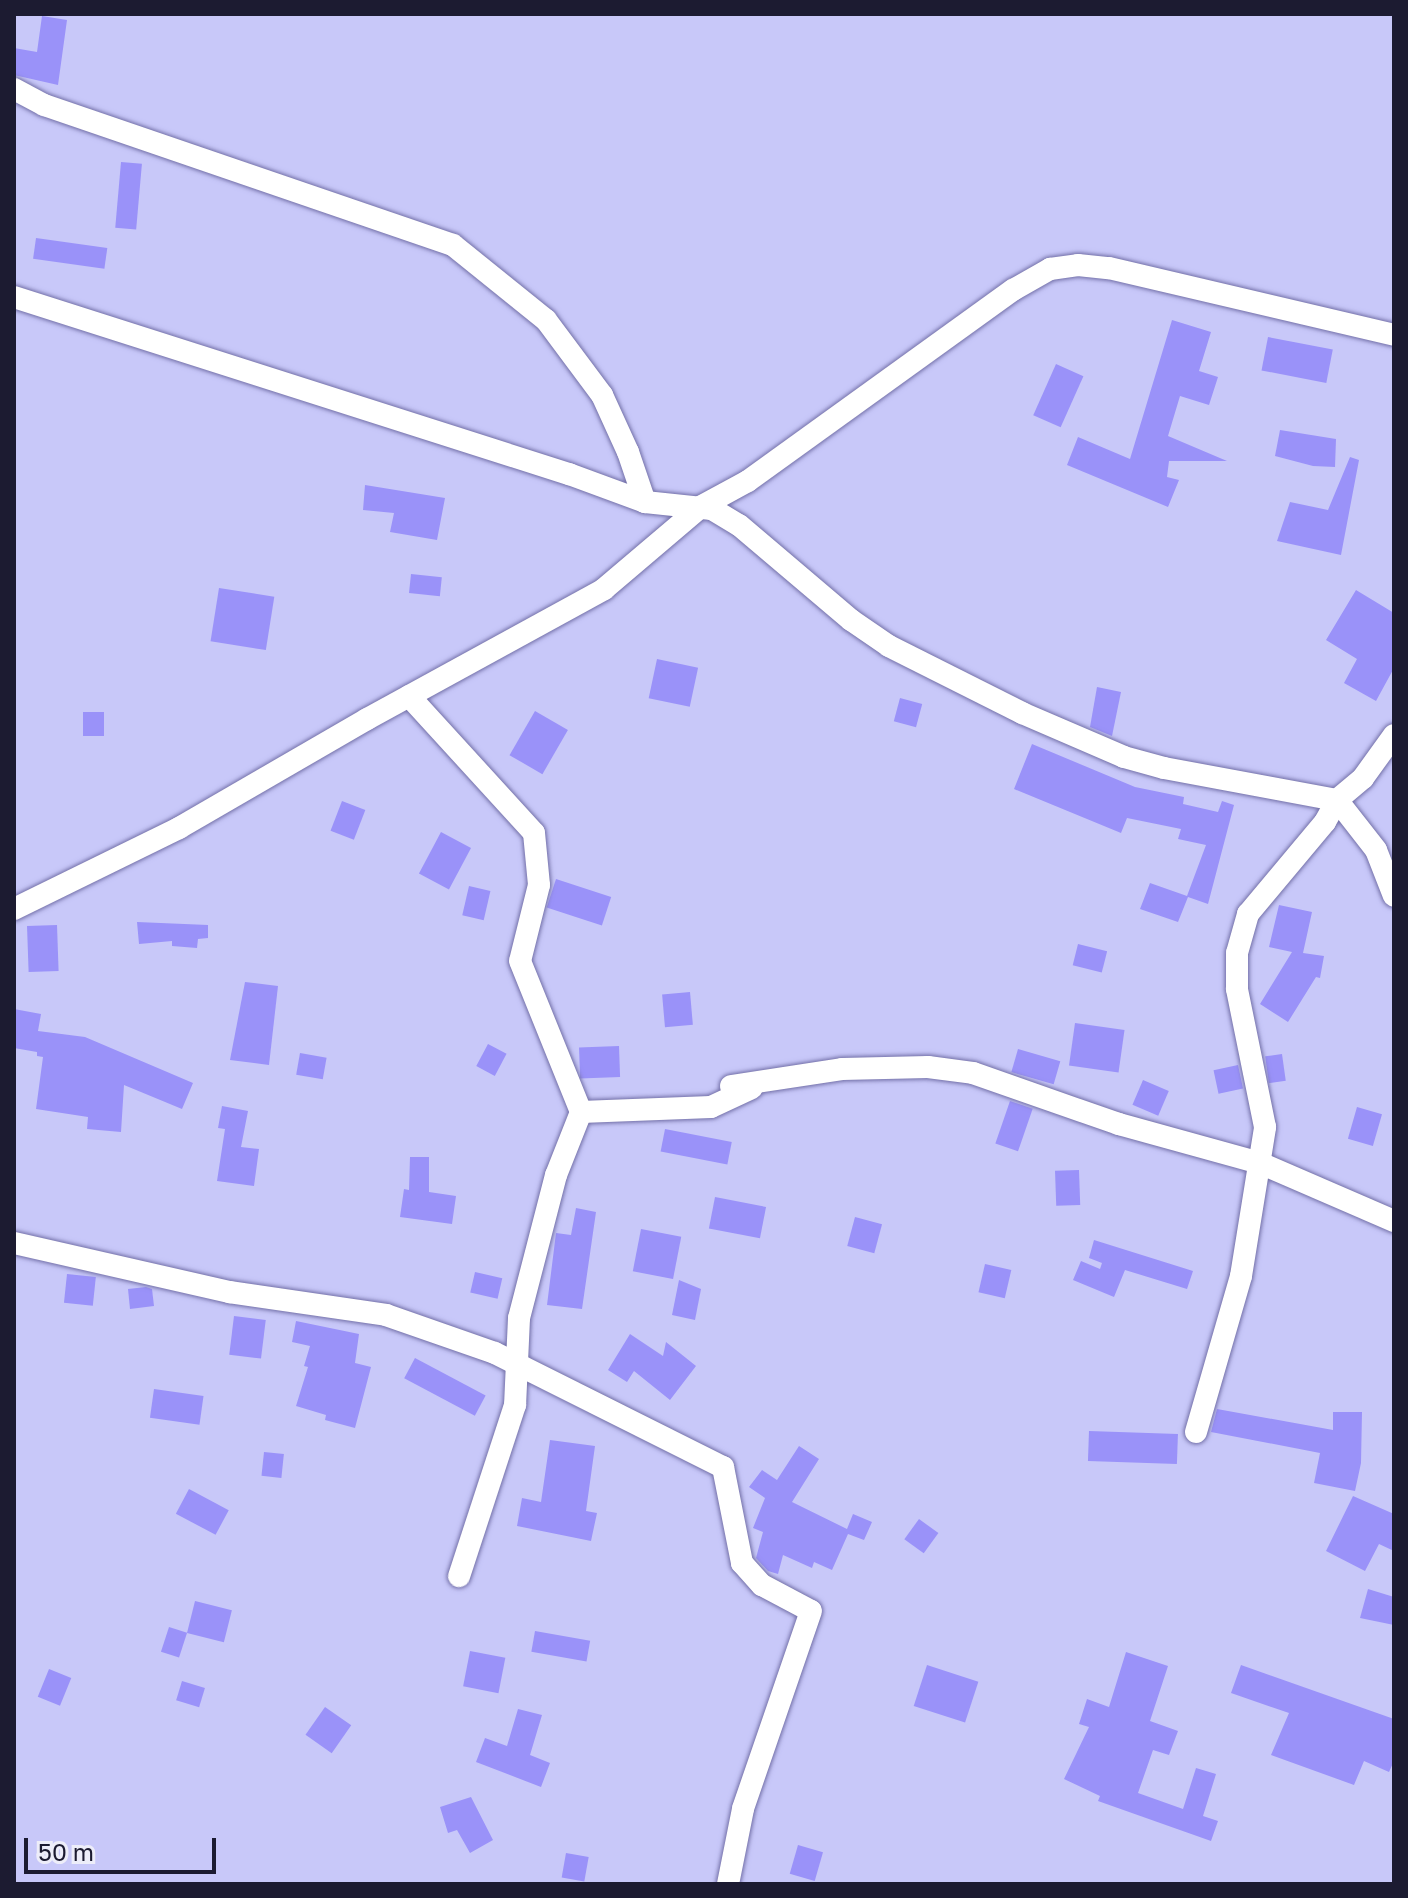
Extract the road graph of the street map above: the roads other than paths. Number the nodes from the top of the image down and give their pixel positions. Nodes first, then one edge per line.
1 (14, 89) edge
2 (14, 297) edge
3 (1394, 335) edge
4 (645, 502) junction
5 (702, 506) junction
6 (409, 696) junction
7 (1394, 735) edge
8 (1337, 800) junction
9 (1394, 896) edge
10 (14, 909) edge
11 (774, 1078) junction
12 (731, 1086) dead end
13 (581, 1112) junction
14 (1260, 1163) junction
15 (1394, 1221) edge
16 (14, 1243) edge
17 (516, 1365) junction
18 (1196, 1432) dead end
19 (459, 1576) dead end
20 (728, 1884) edge

1 - 4 street
2 - 4 street
3 - 5 street
4 - 5 street
5 - 6 street
5 - 8 street
6 - 10 street
6 - 13 street
7 - 8 street
8 - 9 street
8 - 14 street
11 - 12 street
11 - 13 street
11 - 14 street
13 - 17 street
14 - 15 street
14 - 18 street
16 - 17 street
17 - 19 street
17 - 20 street

